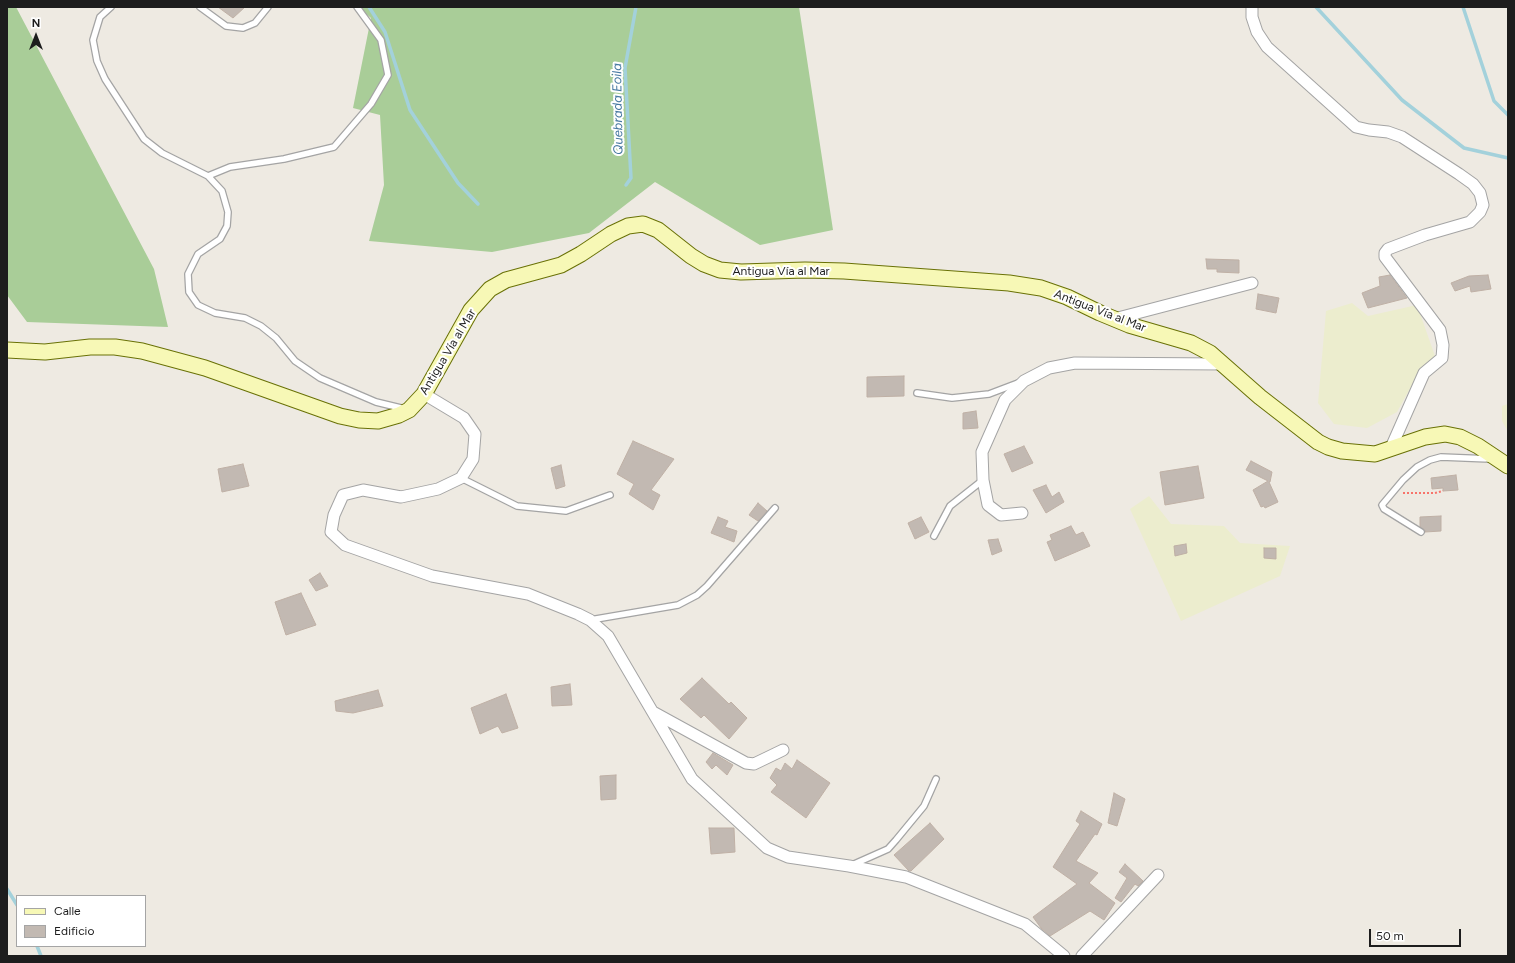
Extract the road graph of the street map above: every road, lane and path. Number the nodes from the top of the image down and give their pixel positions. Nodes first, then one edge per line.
1 (111, 7) edge
2 (200, 7) edge
3 (268, 7) edge
4 (357, 7) edge
5 (1252, 7) edge
6 (208, 176) junction
7 (1252, 283) dead end
8 (1114, 319) junction
9 (7, 350) edge
10 (1223, 364) junction
11 (1024, 381) junction
12 (917, 393) dead end
13 (424, 394) junction
14 (409, 410) junction
15 (1390, 450) junction
16 (1502, 463) edge
17 (461, 478) junction
18 (983, 480) junction
19 (1443, 491) dead end
20 (1392, 492) junction
21 (610, 495) dead end
22 (775, 508) dead end
23 (1022, 513) dead end
24 (1420, 532) dead end
25 (934, 536) dead end
26 (590, 620) junction
27 (653, 712) junction
28 (783, 750) dead end
29 (936, 779) dead end
30 (850, 866) junction
31 (1158, 875) dead end
32 (1064, 956) edge
33 (1082, 956) edge

1 - 6 lane
2 - 3 lane
4 - 6 lane
5 - 15 street
6 - 14 lane
7 - 8 street
8 - 10 main road, Antigua Vía al Mar
8 - 13 main road, Antigua Vía al Mar
9 - 14 main road, Antigua Vía al Mar
10 - 11 street
10 - 15 main road, Antigua Vía al Mar
11 - 12 lane
11 - 18 street
13 - 14 main road, Antigua Vía al Mar
13 - 17 street
15 - 16 main road, Antigua Vía al Mar
16 - 20 lane
17 - 21 lane
17 - 26 street
18 - 23 street
18 - 25 lane
19 - 20 path
20 - 24 lane
22 - 26 lane
26 - 27 street
27 - 28 street
27 - 30 street
29 - 30 lane
30 - 32 street
31 - 33 street

